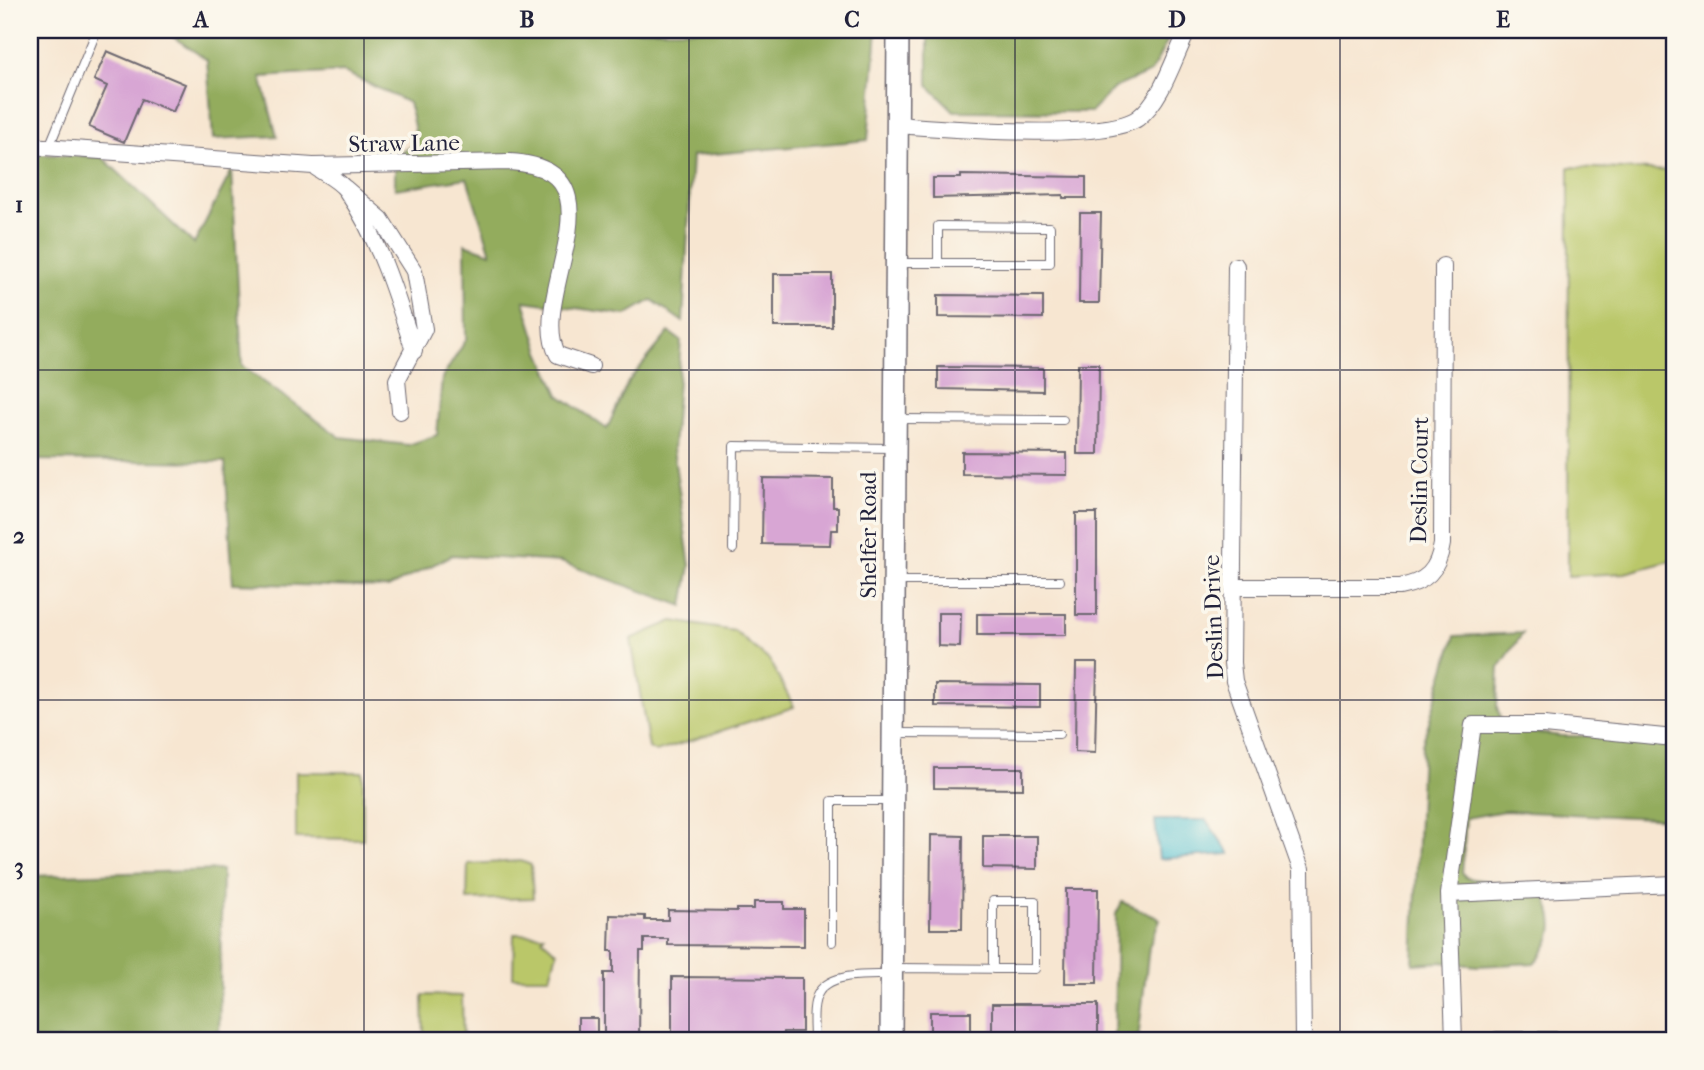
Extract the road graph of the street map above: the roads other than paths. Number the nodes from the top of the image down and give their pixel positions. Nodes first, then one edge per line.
1 (97, 30) edge
2 (898, 30) edge
3 (1188, 30) edge
4 (897, 125) junction
5 (30, 146) edge
6 (49, 148) junction
7 (313, 166) junction
8 (345, 188) junction
9 (896, 263) junction
10 (938, 263) junction
11 (1236, 266) dead end
12 (1443, 266) dead end
13 (414, 351) junction
14 (591, 366) dead end
15 (400, 411) dead end
16 (895, 419) junction
17 (1063, 420) dead end
18 (895, 448) junction
19 (733, 550) dead end
20 (894, 581) junction
21 (1060, 581) dead end
22 (1233, 587) junction
23 (893, 733) junction
24 (1059, 734) dead end
25 (1674, 737) edge
26 (893, 801) junction
27 (1674, 884) edge
28 (1449, 894) junction
29 (831, 942) dead end
30 (993, 969) junction
31 (891, 972) junction
32 (814, 1040) edge
33 (891, 1040) edge
34 (1303, 1040) edge
35 (1454, 1040) edge
36 (1497, 1040) edge
37 (1600, 1040) edge

1 - 6 lane
2 - 4 street, Shelfer Road
3 - 4 street
4 - 9 street, Shelfer Road
5 - 6 street, Straw Lane
6 - 7 street, Straw Lane
7 - 8 street
7 - 14 street, Straw Lane
8 - 13 street
8 - 13 street
9 - 10 lane
9 - 16 street, Shelfer Road
10 - 10 lane
11 - 22 street, Deslin Drive
12 - 22 street, Deslin Court
13 - 15 street
16 - 17 lane
16 - 18 street, Shelfer Road
18 - 19 lane
18 - 20 street, Shelfer Road
20 - 21 lane
20 - 23 street, Shelfer Road
22 - 34 street, Deslin Drive
23 - 24 lane
23 - 26 street, Shelfer Road
25 - 28 street
26 - 29 lane
26 - 31 street, Shelfer Road
27 - 28 street
28 - 35 street
30 - 30 lane
30 - 31 lane
31 - 32 lane
31 - 33 street, Shelfer Road
36 - 37 street

